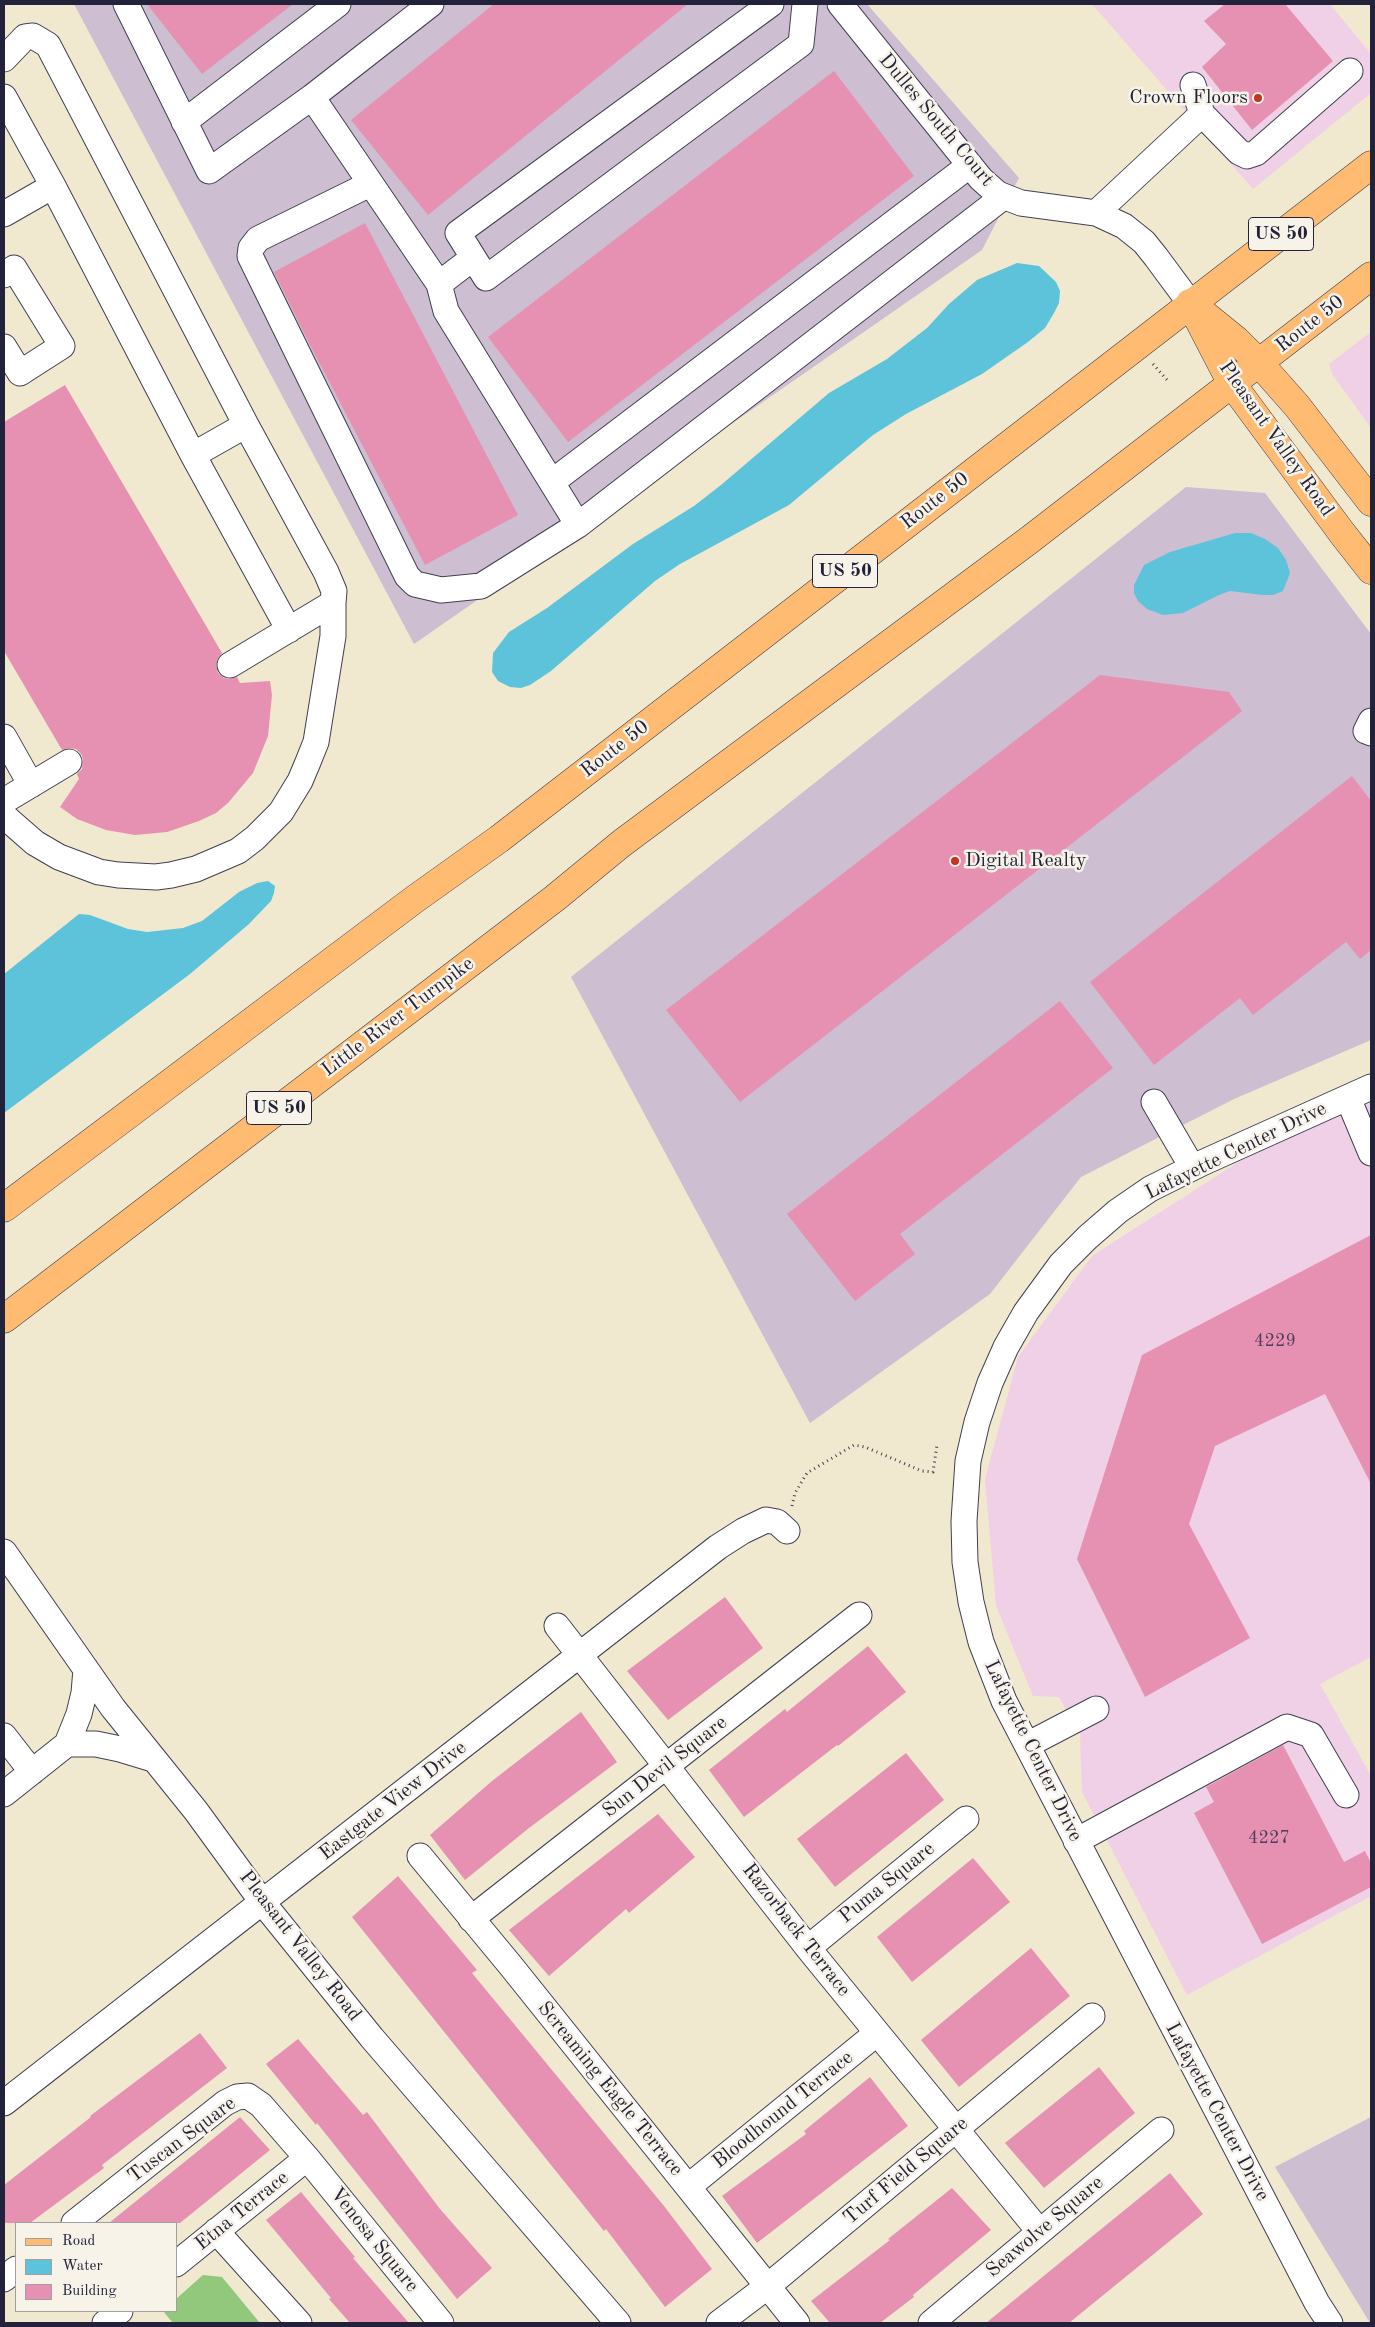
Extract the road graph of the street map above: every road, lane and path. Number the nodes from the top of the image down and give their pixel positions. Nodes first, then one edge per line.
1 (126, 4) edge
2 (338, 4) edge
3 (431, 4) edge
4 (771, 4) edge
5 (804, 4) edge
6 (840, 4) edge
7 (4, 59) edge
8 (1350, 71) dead end
9 (1193, 85) dead end
10 (4, 97) edge
11 (312, 98) junction
12 (1202, 114) junction
13 (184, 122) junction
14 (970, 165) junction
15 (1371, 165) edge
16 (370, 184) junction
17 (53, 186) junction
18 (1003, 197) junction
19 (1096, 213) junction
20 (4, 214) edge
21 (473, 258) junction
22 (4, 275) edge
23 (1371, 276) edge
24 (438, 284) junction
25 (1190, 303) junction
26 (4, 347) edge
27 (1151, 361) dead end
28 (1259, 363) junction
29 (1168, 380) dead end
30 (1232, 384) junction
31 (246, 425) junction
32 (193, 455) junction
33 (552, 482) junction
34 (1371, 502) edge
35 (578, 525) junction
36 (1371, 570) edge
37 (333, 603) junction
38 (289, 630) junction
39 (230, 665) dead end
40 (1371, 721) edge
41 (1371, 733) edge
42 (4, 737) edge
43 (69, 762) dead end
44 (31, 785) junction
45 (4, 801) edge
46 (4, 816) edge
47 (556, 898) joint
48 (1371, 1087) edge
49 (1348, 1098) junction
50 (1154, 1102) dead end
51 (1371, 1153) edge
52 (1192, 1167) junction
53 (4, 1208) edge
54 (4, 1319) edge
55 (937, 1445) dead end
56 (788, 1531) joint
57 (4, 1552) edge
58 (859, 1615) dead end
59 (557, 1626) dead end
60 (580, 1655) junction
61 (86, 1670) junction
62 (1096, 1710) dead end
63 (4, 1736) edge
64 (67, 1744) junction
65 (1027, 1745) junction
66 (153, 1759) junction
67 (667, 1765) junction
68 (32, 1772) junction
69 (4, 1794) edge
70 (1346, 1796) dead end
71 (966, 1819) dead end
72 (1076, 1841) junction
73 (420, 1856) dead end
74 (263, 1903) junction
75 (470, 1918) junction
76 (808, 1948) junction
77 (1092, 2016) dead end
78 (877, 2033) junction
79 (5, 2099) edge
80 (957, 2129) junction
81 (1161, 2130) dead end
82 (308, 2158) junction
83 (688, 2187) junction
84 (75, 2222) edge
85 (216, 2231) junction
86 (1039, 2231) junction
87 (178, 2262) edge
88 (15, 2270) edge
89 (4, 2279) edge
90 (768, 2286) junction
91 (119, 2312) edge
92 (105, 2323) edge
93 (299, 2323) edge
94 (441, 2323) edge
95 (618, 2323) edge
96 (719, 2323) edge
97 (798, 2323) edge
98 (930, 2323) edge
99 (1330, 2323) edge

1 - 13 street
2 - 13 street
3 - 11 street
4 - 21 street
5 - 21 street
6 - 14 street, Dulles South Court
7 - 31 street
8 - 12 street
9 - 12 street
10 - 17 street
11 - 13 street
11 - 16 street
12 - 19 street
14 - 18 street, Dulles South Court
14 - 33 street
15 - 25 main road, Route 50 / US 50
16 - 24 street
16 - 35 street
17 - 20 street
17 - 32 street
18 - 19 street, Dulles South Court
18 - 35 street
19 - 25 street, Dulles South Court
21 - 24 street
22 - 26 street
23 - 28 main road, Route 50 / US 50
24 - 33 street
25 - 28 main road, Pleasant Valley Road
25 - 30 main road, Pleasant Valley Road
25 - 53 main road, Route 50 / US 50
27 - 29 path
28 - 30 main road, Route 50 / US 50
28 - 34 main road, Pleasant Valley Road
30 - 36 main road, Pleasant Valley Road
30 - 47 main road, Route 50 / US 50
31 - 32 street
31 - 37 street
32 - 38 street
33 - 35 street
37 - 38 street
37 - 46 street
38 - 39 street
40 - 41 street
42 - 44 street
43 - 44 street
44 - 45 street
47 - 54 main road, Little River Turnpike / US 50
48 - 49 street, Lafayette Center Drive
49 - 51 street
49 - 52 street, Lafayette Center Drive
50 - 52 street
52 - 65 street, Lafayette Center Drive
55 - 56 path
56 - 60 street, Eastgate View Drive
57 - 61 street, Pleasant Valley Road
58 - 67 street, Sun Devil Square
59 - 60 street, Razorback Terrace
60 - 67 street, Razorback Terrace
60 - 74 street, Eastgate View Drive
61 - 64 street
61 - 66 street, Pleasant Valley Road
62 - 65 street
63 - 68 street
64 - 66 street
64 - 68 street
65 - 72 street, Lafayette Center Drive
66 - 74 street, Pleasant Valley Road
67 - 75 street, Sun Devil Square
67 - 76 street, Razorback Terrace
68 - 69 street
70 - 72 street
71 - 76 street, Puma Square
72 - 99 street, Lafayette Center Drive
73 - 75 street, Screaming Eagle Terrace
74 - 79 street, Eastgate View Drive
74 - 95 street, Pleasant Valley Road
75 - 83 street, Screaming Eagle Terrace
76 - 78 street, Razorback Terrace
77 - 80 street, Turf Field Square
78 - 80 street, Razorback Terrace
78 - 83 street, Bloodhound Terrace
80 - 86 street, Razorback Terrace
80 - 90 street, Turf Field Square
81 - 86 street, Seawolve Square
82 - 84 street, Tuscan Square
82 - 85 street, Etna Terrace
82 - 94 street, Venosa Square
83 - 90 street, Screaming Eagle Terrace
85 - 87 street, Etna Terrace
85 - 93 street
86 - 98 street, Seawolve Square
88 - 89 street
90 - 96 street, Turf Field Square
90 - 97 street, Screaming Eagle Terrace
91 - 92 street

